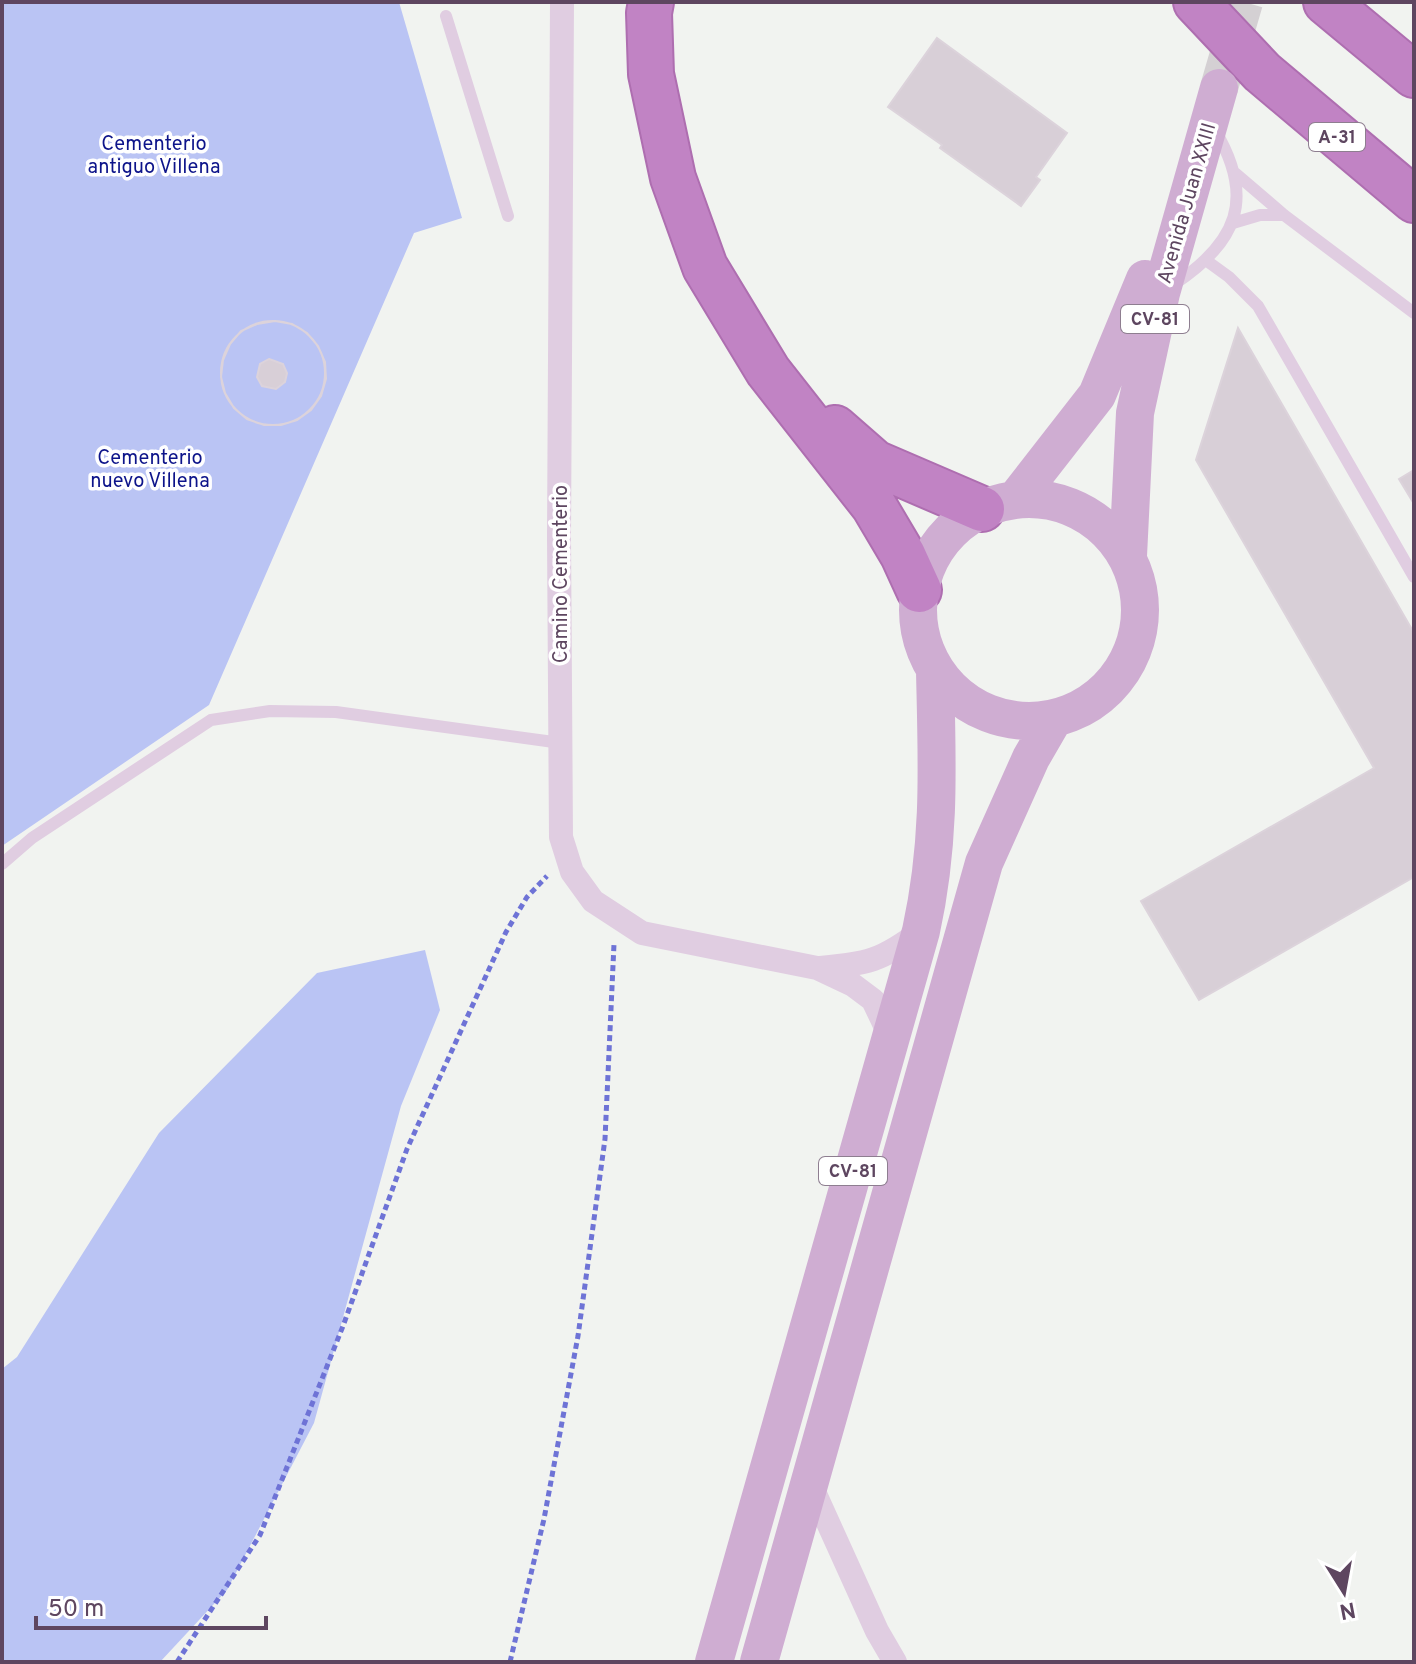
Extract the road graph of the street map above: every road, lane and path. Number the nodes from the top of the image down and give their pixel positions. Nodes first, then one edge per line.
1 (562, 2) edge
2 (651, 2) edge
3 (1161, 2) edge
4 (1196, 2) edge
5 (1326, 2) edge
6 (446, 16) dead end
7 (1262, 72) junction
8 (1414, 75) edge
9 (1211, 94) junction
10 (1235, 173) junction
11 (1414, 200) edge
12 (1284, 215) junction
13 (508, 216) dead end
14 (1233, 223) junction
15 (1207, 261) junction
16 (1161, 293) junction
17 (1414, 313) edge
18 (768, 371) junction
19 (999, 504) junction
20 (1128, 556) junction
21 (1414, 577) edge
22 (919, 590) junction
23 (935, 671) junction
24 (1053, 720) junction
25 (561, 743) junction
26 (567, 855) junction
27 (2, 864) edge
28 (615, 915) junction
29 (921, 931) junction
30 (817, 968) junction
31 (891, 1038) junction
32 (810, 1483) junction
33 (177, 1662) edge
34 (510, 1662) edge
35 (714, 1662) edge
36 (759, 1662) edge
37 (895, 1662) edge

1 - 25 street, Camino Cementerio
2 - 18 highway
3 - 7 highway
4 - 7 highway, A-31
5 - 8 highway
6 - 13 lane
7 - 11 highway, A-31
9 - 10 lane
9 - 16 main road, Avenida Juan XXIII / CV-81
9 - 19 main road, Avenida Juan XXIII / CV-81
10 - 12 lane
10 - 14 lane
12 - 14 lane
12 - 17 lane
14 - 15 lane
15 - 16 lane
15 - 21 lane
16 - 20 main road, Avenida Juan XXIII / CV-81
18 - 19 highway
18 - 22 highway
19 - 20 main road, CV-81
19 - 22 main road, CV-81
20 - 24 main road, CV-81
22 - 23 main road, CV-81
23 - 24 main road, CV-81
23 - 29 main road, CV-81
24 - 32 main road, CV-81
25 - 26 street, Camino Cementerio
25 - 27 lane
26 - 28 street, Camino Cementerio
26 - 33 path
28 - 30 street, Camino Cementerio
28 - 34 path
29 - 30 street, Camino Cementerio
29 - 31 main road, CV-81
30 - 31 street, Camino Cementerio
31 - 35 main road, CV-81
32 - 36 main road, CV-81
32 - 37 street

